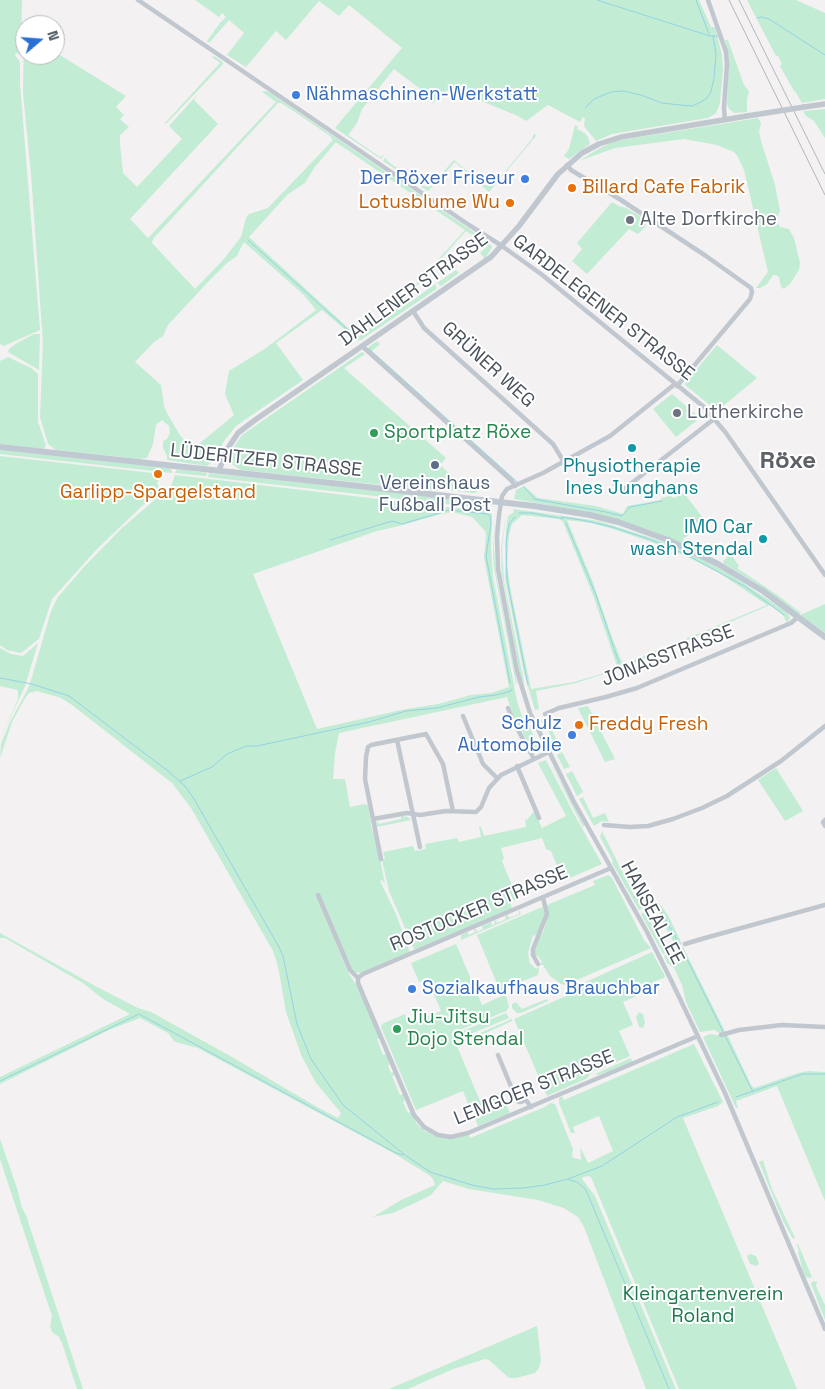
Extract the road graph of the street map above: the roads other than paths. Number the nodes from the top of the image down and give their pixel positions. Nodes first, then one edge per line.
1 (138, 0) edge
2 (708, 0) edge
3 (825, 104) edge
4 (725, 120) junction
5 (567, 165) junction
6 (502, 246) junction
7 (413, 311) junction
8 (362, 346) junction
9 (676, 385) junction
10 (714, 419) junction
11 (0, 447) edge
12 (564, 462) junction
13 (219, 470) junction
14 (616, 484) dead end
15 (515, 486) junction
16 (501, 502) junction
17 (825, 575) edge
18 (798, 617) junction
19 (825, 638) edge
20 (508, 708) dead end
21 (545, 714) dead end
22 (463, 716) dead end
23 (825, 726) edge
24 (397, 740) junction
25 (549, 752) junction
26 (534, 759) junction
27 (517, 766) junction
28 (497, 778) junction
29 (453, 811) junction
30 (413, 814) junction
31 (539, 818) dead end
32 (373, 819) junction
33 (825, 820) edge
34 (604, 825) dead end
35 (825, 826) edge
36 (420, 847) dead end
37 (381, 859) dead end
38 (611, 868) junction
39 (318, 895) dead end
40 (543, 898) junction
41 (825, 905) edge
42 (685, 944) dead end
43 (538, 964) dead end
44 (358, 978) junction
45 (825, 1027) edge
46 (724, 1034) dead end
47 (698, 1036) junction
48 (498, 1055) dead end
49 (530, 1107) junction
50 (825, 1329) edge

1 - 6 street, GARDELEGENER STRASSE
2 - 4 street
3 - 4 street, DAHLENER STRASSE, bridge
4 - 5 street, DAHLENER STRASSE
5 - 6 street, DAHLENER STRASSE
5 - 9 street
6 - 7 street, DAHLENER STRASSE
6 - 9 street, GARDELEGENER STRASSE
7 - 8 street, DAHLENER STRASSE
7 - 12 street, GRÜNER WEG
8 - 13 street, DAHLENER STRASSE
8 - 15 street
9 - 10 street, GARDELEGENER STRASSE
9 - 12 street
10 - 14 street
10 - 17 street, GARDELEGENER STRASSE
11 - 13 main road, LÜDERITZER STRASSE
12 - 15 street
13 - 16 main road, LÜDERITZER STRASSE
15 - 16 street
16 - 18 main road, LÜDERITZER STRASSE
16 - 25 street, HANSEALLEE
18 - 19 main road, LÜDERITZER STRASSE
18 - 21 street, JONASSTRASSE
20 - 26 street
22 - 28 street
23 - 34 street
24 - 29 street
24 - 30 street
24 - 32 street
25 - 26 street
25 - 38 street, HANSEALLEE
26 - 27 street
27 - 28 street
27 - 31 street
28 - 29 street
29 - 30 street
30 - 32 street
30 - 36 street
32 - 37 street
33 - 35 street
38 - 40 street, ROSTOCKER STRASSE
38 - 47 street, HANSEALLEE
39 - 44 street, LEMGOER STRASSE
40 - 43 street
40 - 44 street, ROSTOCKER STRASSE
41 - 42 street
44 - 49 street, LEMGOER STRASSE
45 - 46 street
47 - 49 street, LEMGOER STRASSE
47 - 50 street, HANSEALLEE
48 - 49 street

